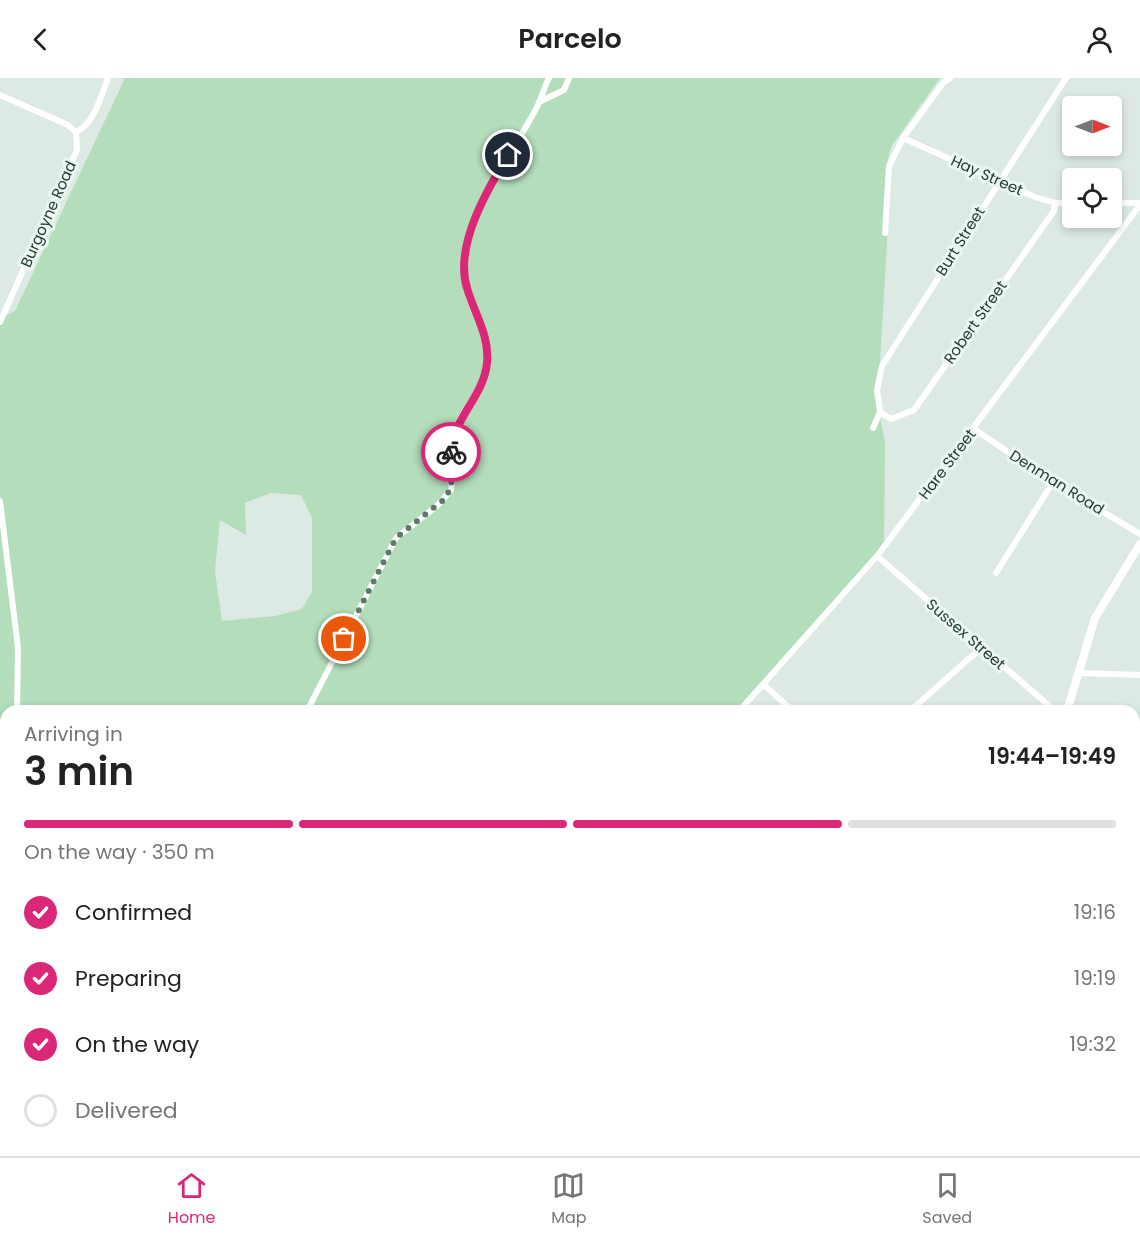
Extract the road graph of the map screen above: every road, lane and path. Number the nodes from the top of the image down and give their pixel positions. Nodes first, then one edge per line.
1 (108, 78) edge
2 (549, 78) edge
3 (569, 78) edge
4 (950, 78) edge
5 (1066, 78) edge
6 (0, 95) edge
7 (539, 102) junction
8 (76, 132) junction
9 (903, 138) junction
10 (999, 181) junction
11 (1055, 203) junction
12 (1062, 203) edge
13 (1122, 203) edge
14 (1140, 204) edge
15 (885, 233) dead end
16 (0, 322) edge
17 (880, 412) junction
18 (873, 428) dead end
19 (974, 429) junction
20 (1053, 482) junction
21 (0, 501) edge
22 (1140, 534) edge
23 (1140, 544) edge
24 (877, 556) junction
25 (996, 573) dead end
26 (981, 648) junction
27 (1080, 673) junction
28 (1140, 675) edge
29 (763, 684) junction
30 (17, 705) edge
31 (310, 705) edge
32 (744, 705) edge
33 (786, 705) edge
34 (917, 705) edge
35 (1048, 705) edge
36 (1069, 705) edge

1 - 8 street
2 - 7 street
3 - 7 street
4 - 9 street
5 - 10 street, Burt Street
6 - 8 street
7 - 31 street
8 - 16 street, Burgoyne Road
9 - 10 street, Hay Street
9 - 15 street
10 - 11 street, Hay Street
10 - 17 street, Burt Street
11 - 12 street, Hay Street
11 - 17 street, Robert Street
13 - 14 street
14 - 19 street, Hare Street
17 - 18 street
19 - 20 street, Denman Road
19 - 24 street, Hare Street
20 - 22 street, Denman Road
20 - 25 street
21 - 30 street
23 - 27 main road
24 - 26 street, Sussex Street
24 - 29 street, Hare Street
26 - 34 street
26 - 35 street, Sussex Street
27 - 28 street
27 - 36 main road
29 - 32 street, Hare Street
29 - 33 street

